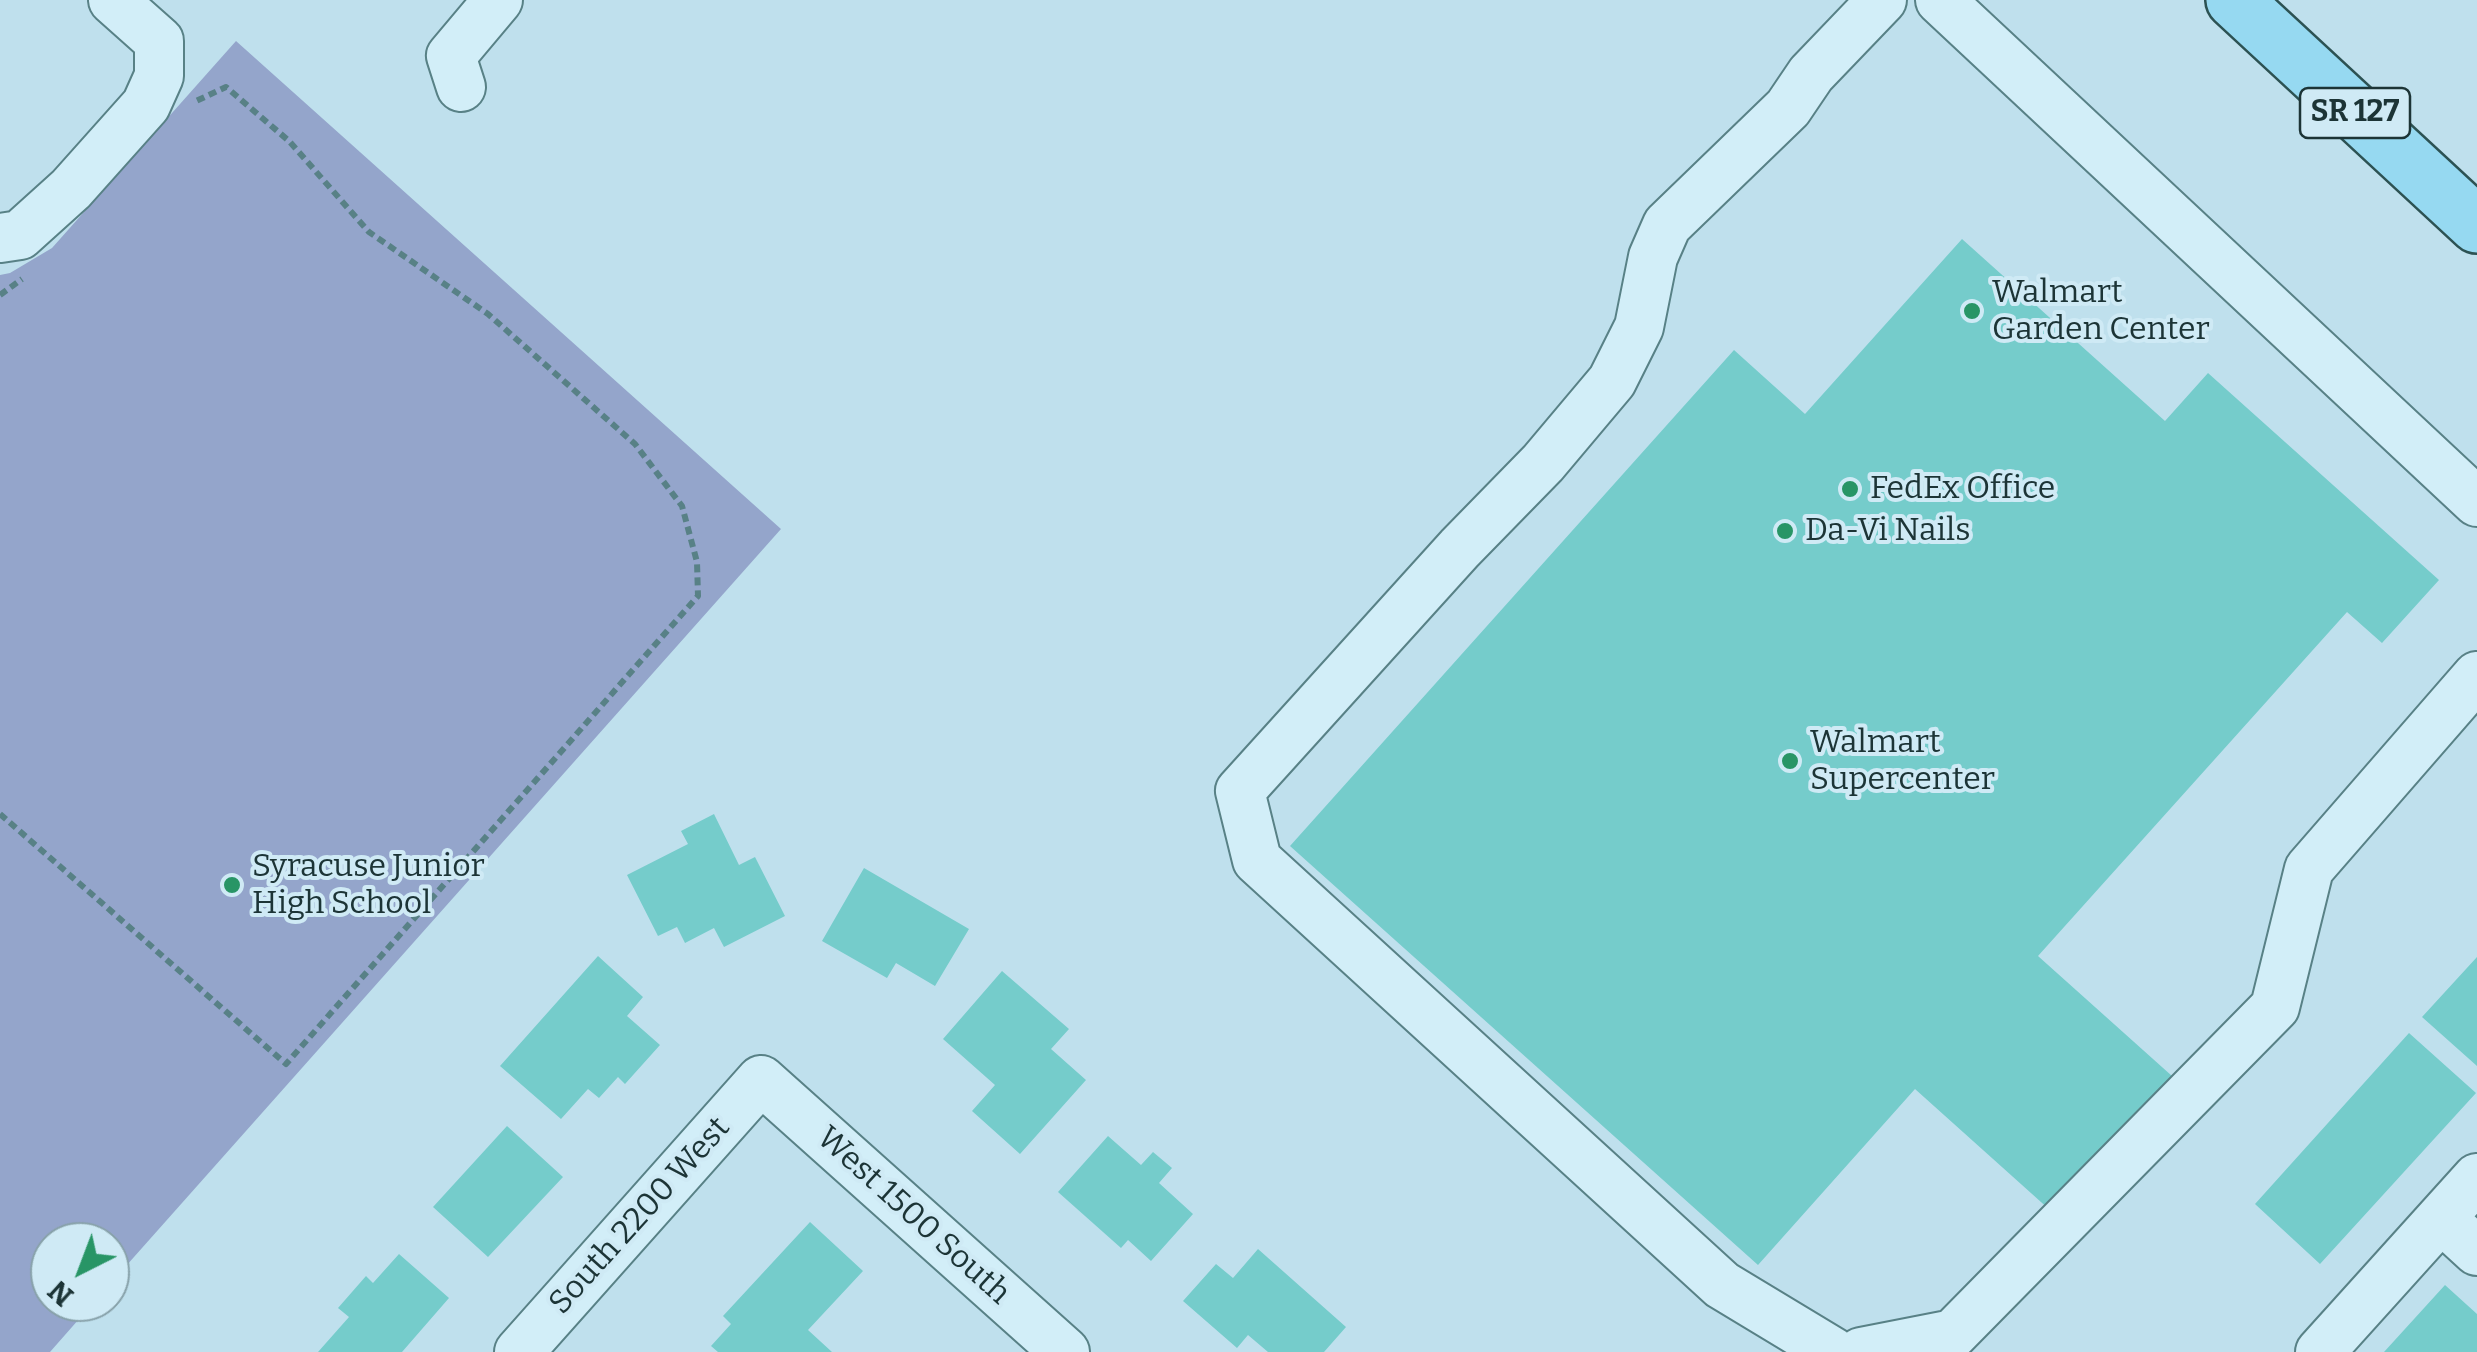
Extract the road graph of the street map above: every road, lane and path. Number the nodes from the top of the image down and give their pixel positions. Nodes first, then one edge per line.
1 (113, 0) edge
2 (498, 0) edge
3 (1882, 0) edge
4 (1940, 0) edge
5 (2234, 0) edge
6 (461, 87) dead end
7 (185, 113) dead end
8 (2477, 225) edge
9 (0, 238) edge
10 (24, 278) dead end
11 (0, 295) edge
12 (2477, 502) edge
13 (2477, 676) edge
14 (0, 814) edge
15 (760, 1080) joint
16 (2477, 1178) edge
17 (2441, 1218) junction
18 (2477, 1251) edge
19 (519, 1352) edge
20 (1065, 1352) edge
21 (1833, 1352) edge
22 (1861, 1352) edge
23 (2320, 1352) edge

1 - 9 street
2 - 6 street
3 - 21 street
4 - 12 street
5 - 8 main road, SR 127
7 - 14 path
10 - 11 path
13 - 22 street
15 - 19 street, South 2200 West
15 - 20 street, West 1500 South
16 - 17 street
17 - 18 street
17 - 23 street

